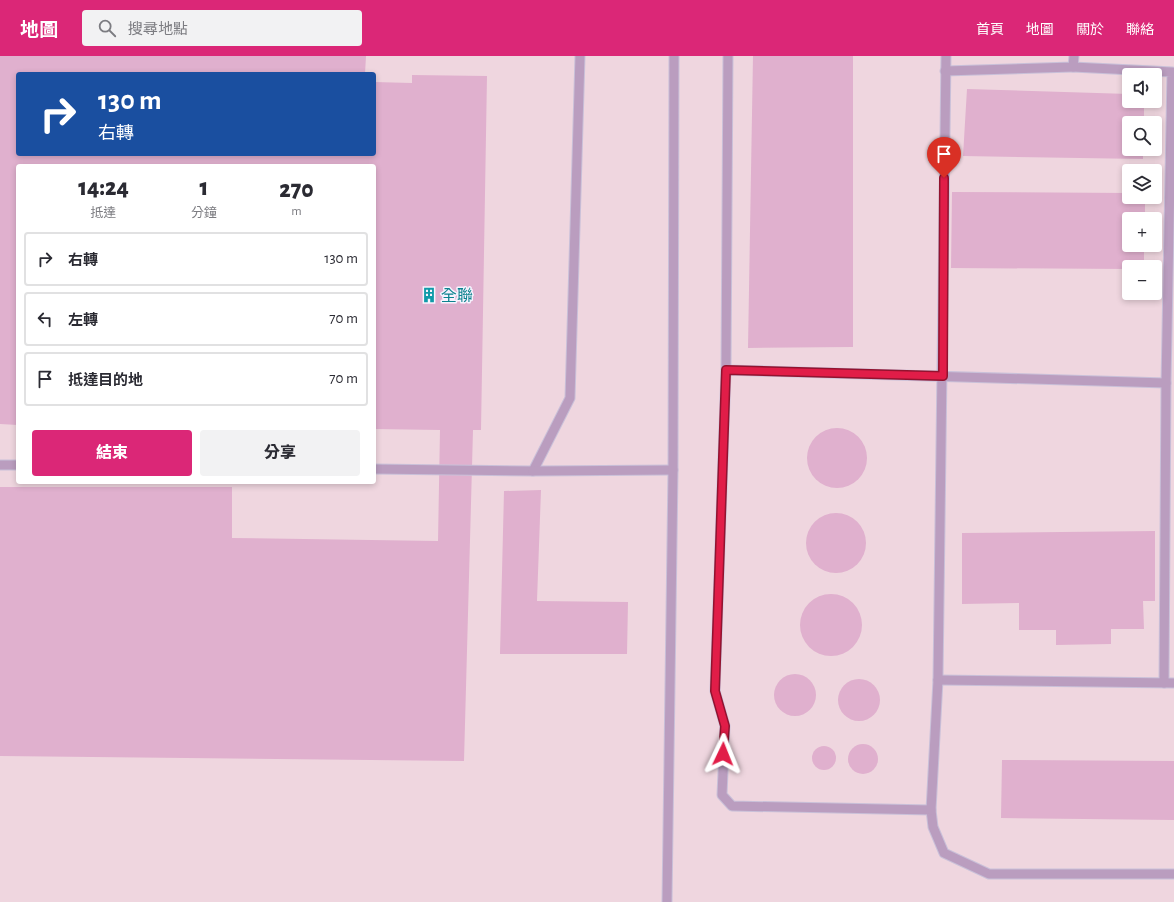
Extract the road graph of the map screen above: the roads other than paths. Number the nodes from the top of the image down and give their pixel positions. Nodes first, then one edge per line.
1 (580, 56) edge
2 (674, 56) edge
3 (728, 56) edge
4 (946, 56) edge
5 (1074, 56) edge
6 (1073, 68) junction
7 (945, 71) junction
8 (726, 370) junction
9 (943, 376) junction
10 (1166, 383) junction
11 (0, 465) edge
12 (16, 465) edge
13 (376, 469) edge
14 (673, 470) junction
15 (533, 471) junction
16 (938, 680) junction
17 (1164, 682) junction
18 (1174, 683) edge
19 (931, 810) junction
20 (1174, 874) edge
21 (667, 902) edge

1 - 15 lane
2 - 14 lane
3 - 8 lane
4 - 7 lane
5 - 6 lane
6 - 7 lane
6 - 10 lane
7 - 9 lane
8 - 9 lane
8 - 19 lane
9 - 10 lane
9 - 16 lane
10 - 17 lane
11 - 12 lane
13 - 15 lane
14 - 15 lane
14 - 21 lane
16 - 17 lane
16 - 19 lane
17 - 18 lane
19 - 20 lane

